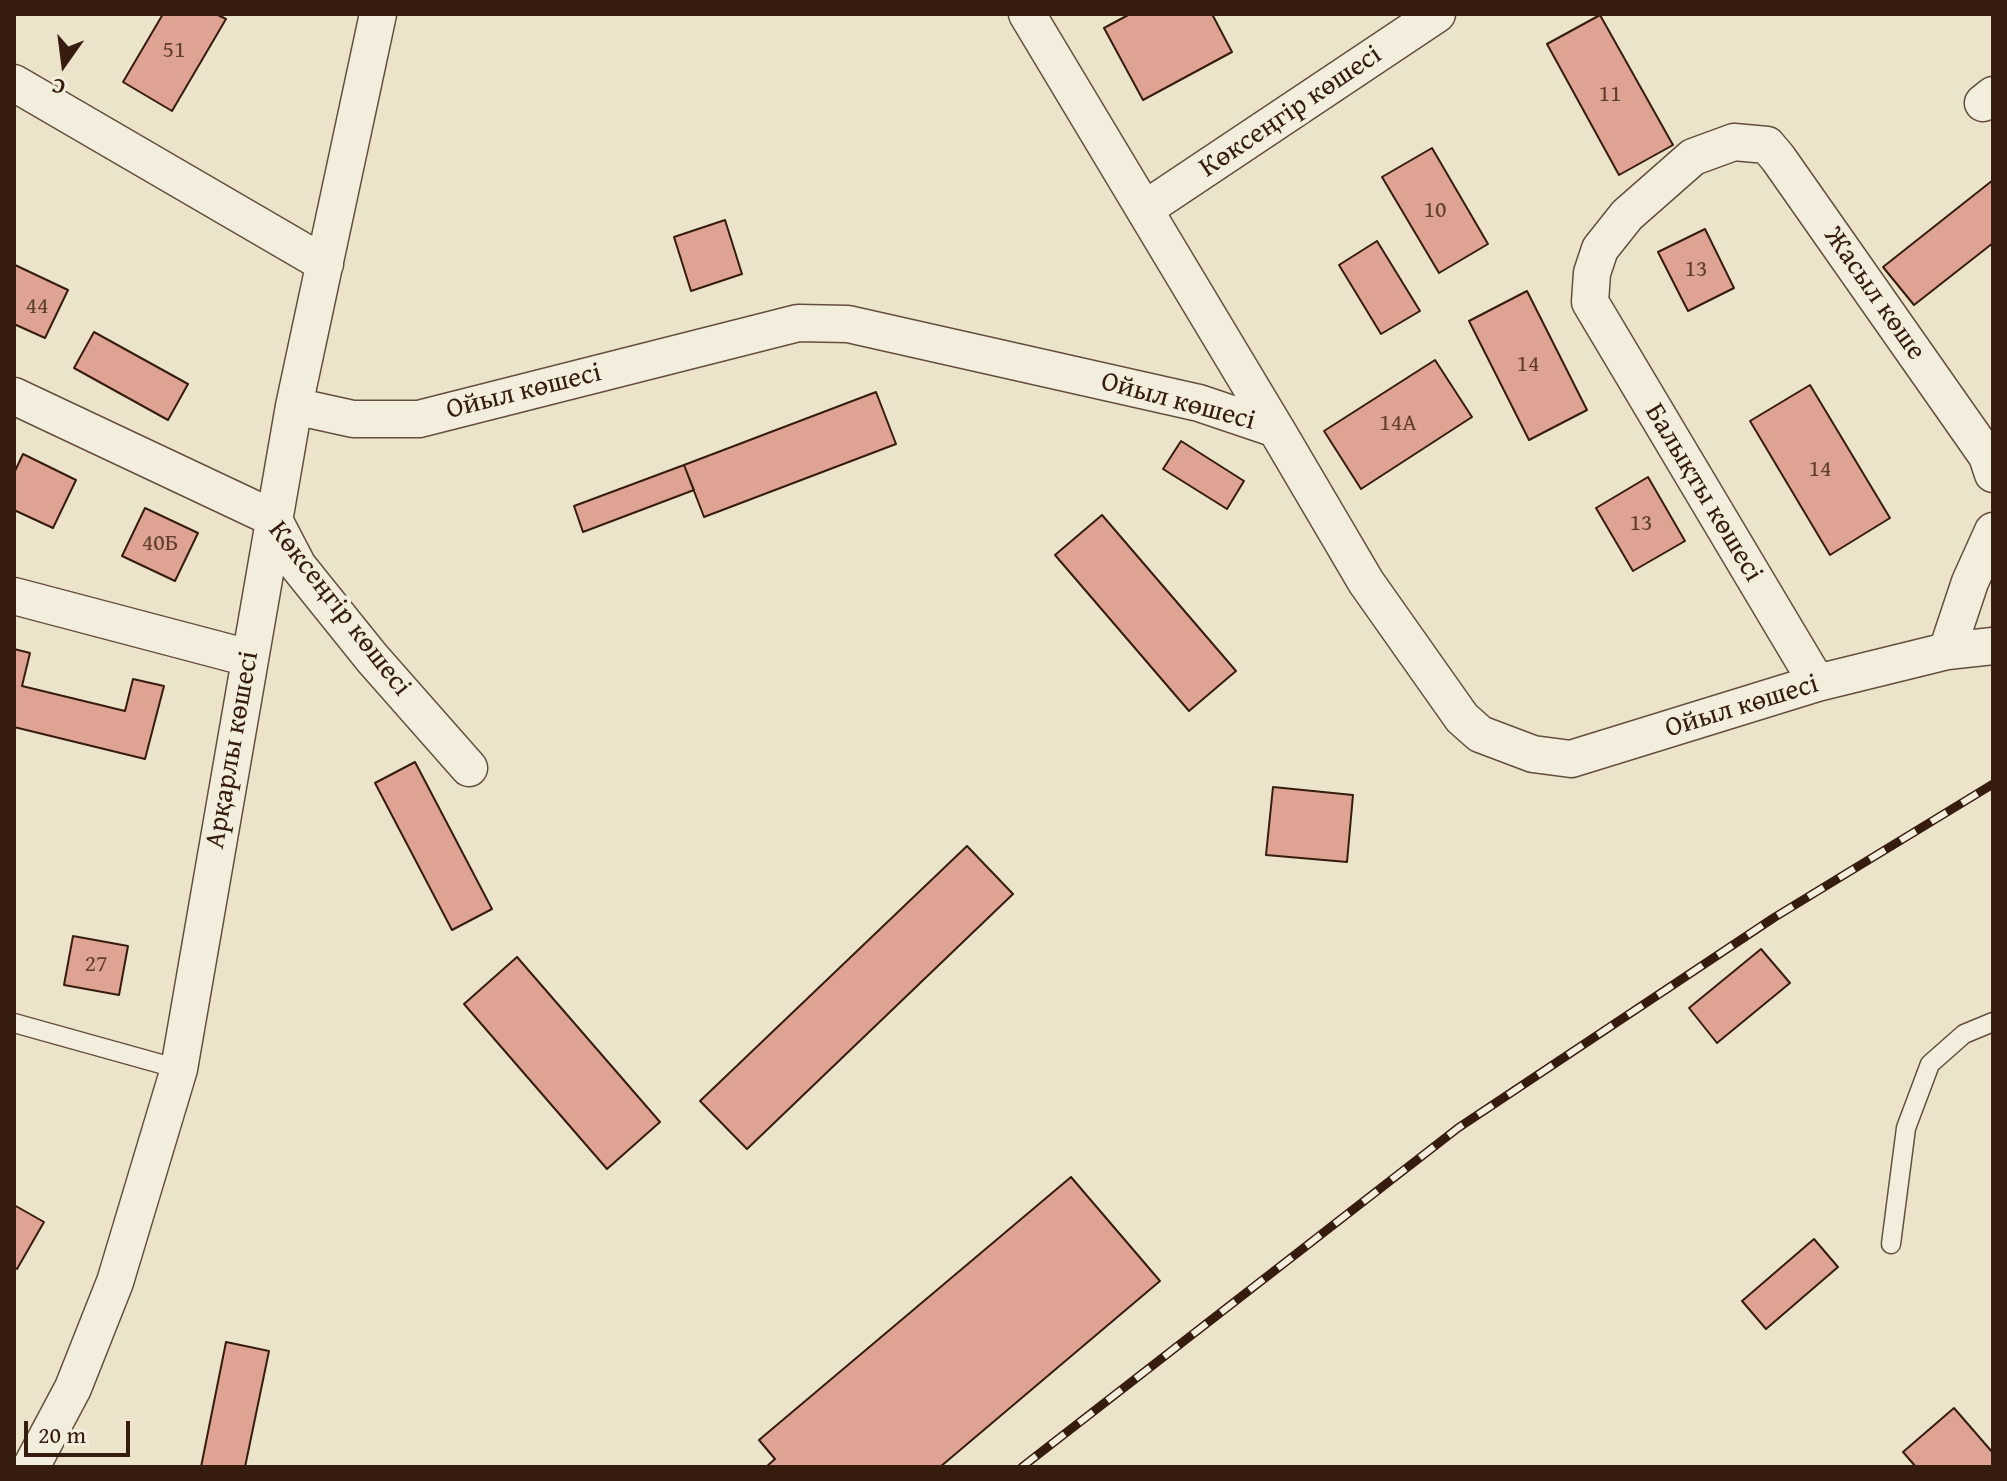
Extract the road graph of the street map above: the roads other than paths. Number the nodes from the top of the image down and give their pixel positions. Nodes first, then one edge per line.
1 (378, 14) edge
2 (1027, 14) edge
3 (1437, 14) edge
4 (14, 83) edge
5 (1145, 209) junction
6 (325, 264) junction
7 (1590, 302) joint
8 (14, 396) edge
9 (294, 406) junction
10 (1276, 429) junction
11 (1993, 474) edge
12 (273, 518) junction
13 (1993, 531) edge
14 (14, 596) edge
15 (1993, 646) edge
16 (1947, 651) junction
17 (249, 658) junction
18 (1817, 683) junction
19 (469, 768) dead end
20 (1993, 1022) edge
21 (14, 1023) edge
22 (179, 1069) junction
23 (1891, 1244) dead end
24 (31, 1467) edge

1 - 6 street, Арқарлы көшесі
2 - 5 street
3 - 5 street, Көксеңгір көшесі
4 - 6 street
5 - 10 street
6 - 9 street, Арқарлы көшесі
7 - 11 street, Жасыл көше
7 - 18 street, Балықты көшесі
8 - 12 street, Көксеңгір көшесі
9 - 10 street, Ойыл көшесі
9 - 12 street, Арқарлы көшесі
10 - 18 street, Ойыл көшесі
12 - 17 street, Арқарлы көшесі
12 - 19 street, Көксеңгір көшесі
13 - 16 street
14 - 17 street
15 - 16 street, Ойыл көшесі
16 - 18 street, Ойыл көшесі
17 - 22 street, Арқарлы көшесі
20 - 23 lane
21 - 22 lane
22 - 24 street, Арқарлы көшесі

